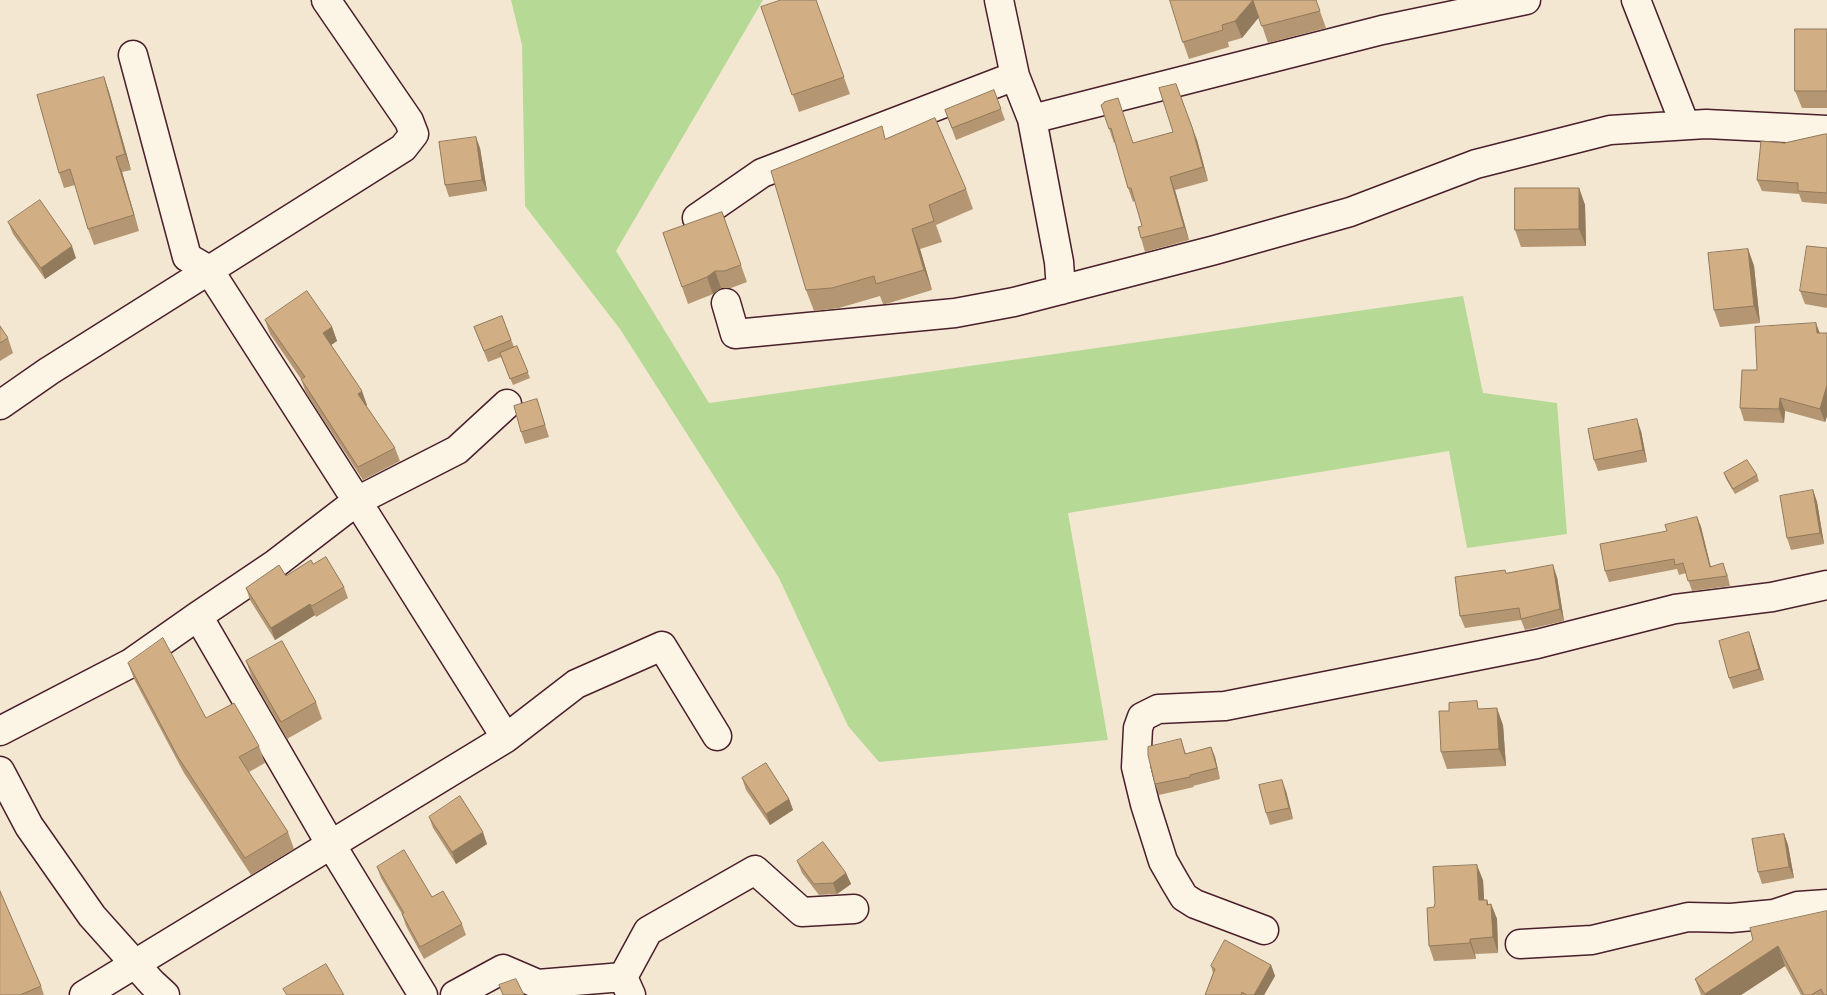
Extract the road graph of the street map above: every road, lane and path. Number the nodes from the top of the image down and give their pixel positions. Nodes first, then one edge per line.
1 (326, 0) edge
2 (999, 0) edge
3 (1526, 0) edge
4 (1636, 0) edge
5 (133, 56) dead end
6 (1015, 76) junction
7 (1032, 119) junction
8 (1685, 125) junction
9 (1827, 130) edge
10 (697, 218) dead end
11 (210, 270) junction
12 (1062, 290) junction
13 (726, 303) dead end
14 (0, 404) edge
15 (507, 404) dead end
16 (357, 501) junction
17 (1827, 584) edge
18 (198, 616) junction
19 (0, 731) edge
20 (718, 736) dead end
21 (506, 738) junction
22 (0, 770) edge
23 (332, 846) junction
24 (1827, 904) edge
25 (854, 909) dead end
26 (1264, 930) dead end
27 (1520, 944) dead end
28 (134, 964) junction
29 (627, 986) edge
30 (84, 995) edge
31 (165, 995) edge
32 (423, 995) edge
33 (455, 995) edge

1 - 11 street
2 - 6 street
3 - 7 street
4 - 8 street
5 - 11 street
6 - 7 street
6 - 10 street
7 - 12 street
8 - 9 street
8 - 12 street
11 - 14 street
11 - 16 street
12 - 13 street
15 - 16 street
16 - 18 street
16 - 21 street
17 - 26 street
18 - 19 street
18 - 23 street
20 - 21 street
21 - 23 street
22 - 28 street
23 - 28 street
23 - 32 street
24 - 27 street
25 - 29 street
28 - 30 street
28 - 31 street
29 - 33 street

